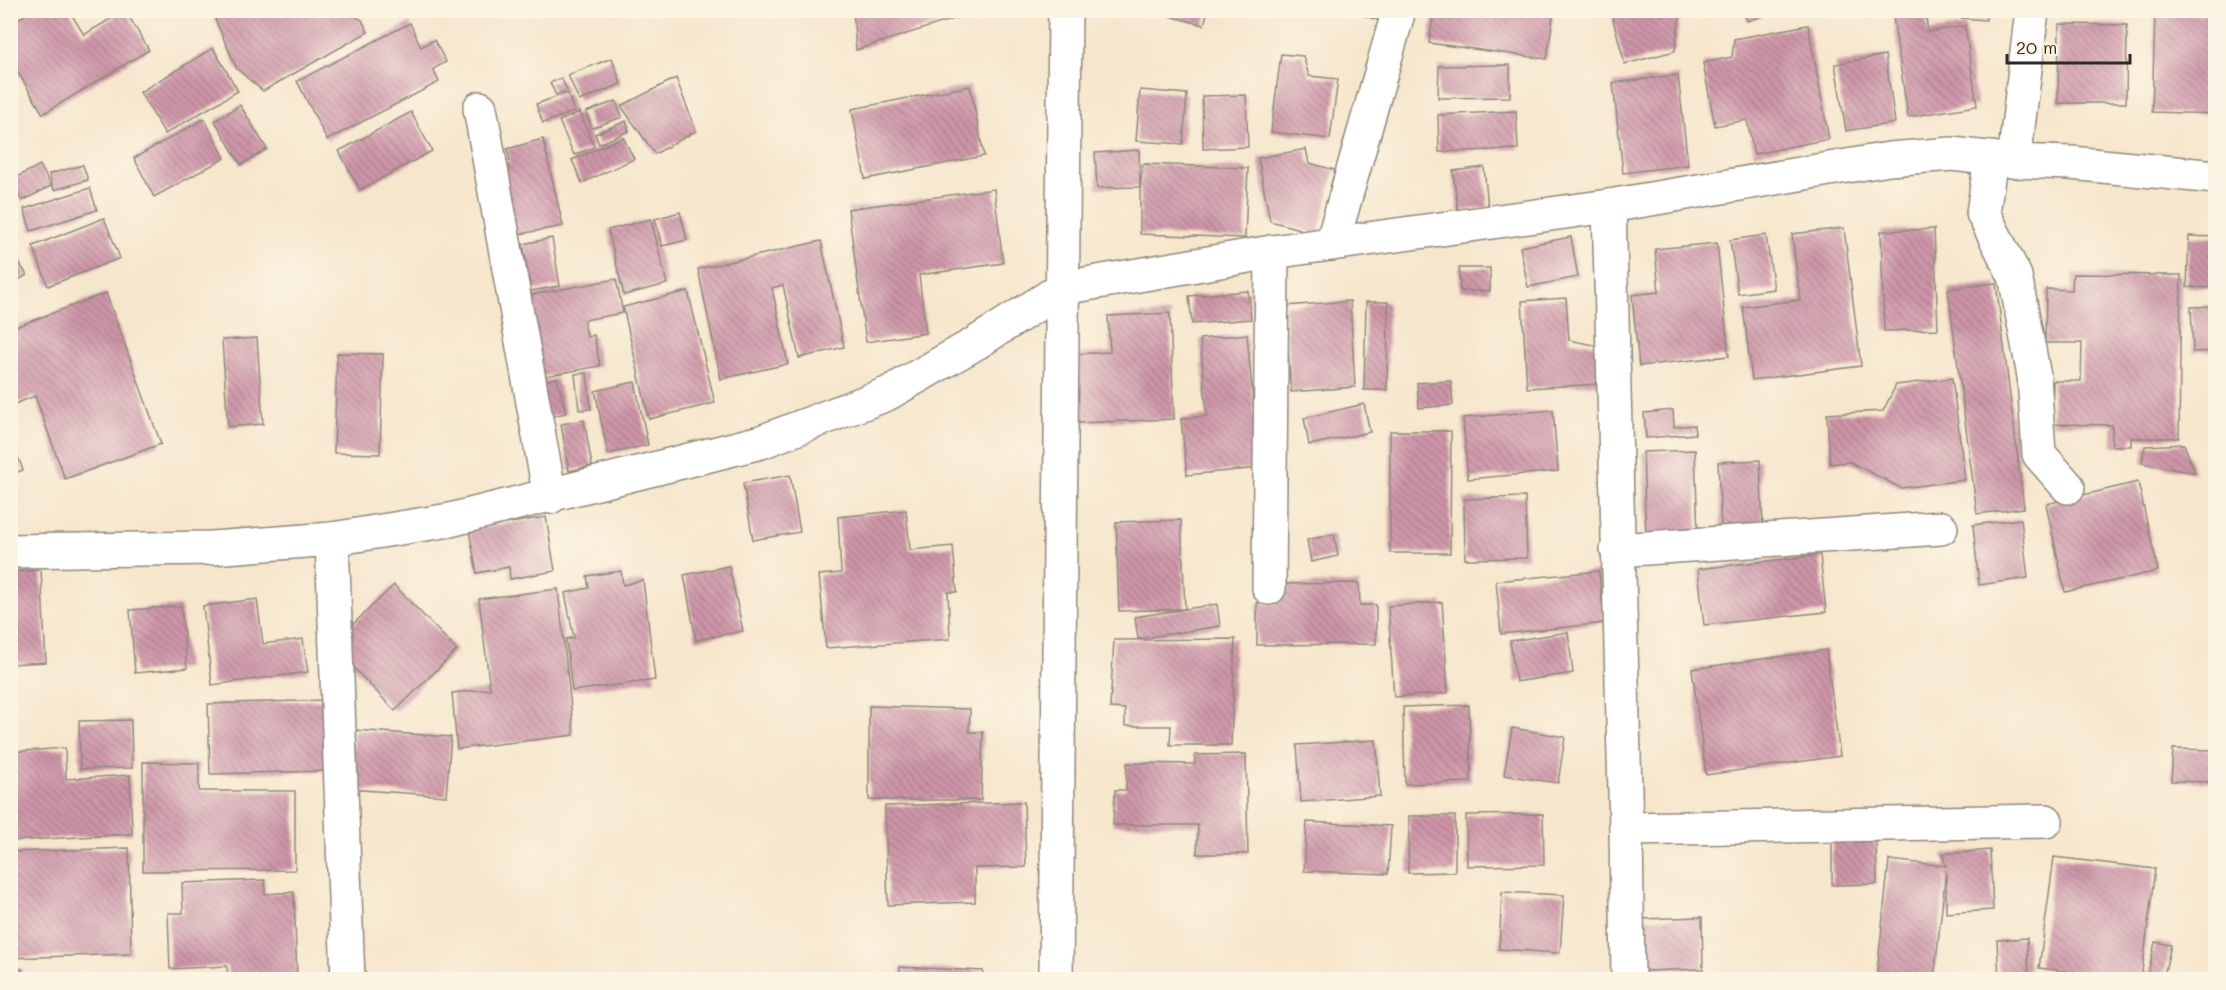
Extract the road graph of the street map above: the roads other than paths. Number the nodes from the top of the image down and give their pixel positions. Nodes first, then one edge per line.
1 (1065, 10) edge
2 (1399, 10) edge
3 (2032, 10) edge
4 (480, 108) dead end
5 (2003, 160) junction
6 (2216, 177) edge
7 (1609, 206) junction
8 (1332, 244) junction
9 (1272, 252) junction
10 (1063, 288) junction
11 (2068, 487) dead end
12 (550, 497) junction
13 (1941, 528) dead end
14 (332, 539) junction
15 (1617, 549) junction
16 (10, 550) edge
17 (1269, 588) dead end
18 (2046, 821) dead end
19 (1626, 829) junction
20 (348, 980) edge
21 (1056, 980) edge
22 (1628, 980) edge

1 - 10 street
2 - 8 street
3 - 5 street
4 - 12 street
5 - 6 street
5 - 7 street
5 - 11 street
7 - 8 street
7 - 15 street
8 - 9 street
9 - 10 street
9 - 17 street
10 - 12 street
10 - 21 street
12 - 14 street
13 - 15 street
14 - 16 street
14 - 20 street
15 - 19 street
18 - 19 street
19 - 22 street

